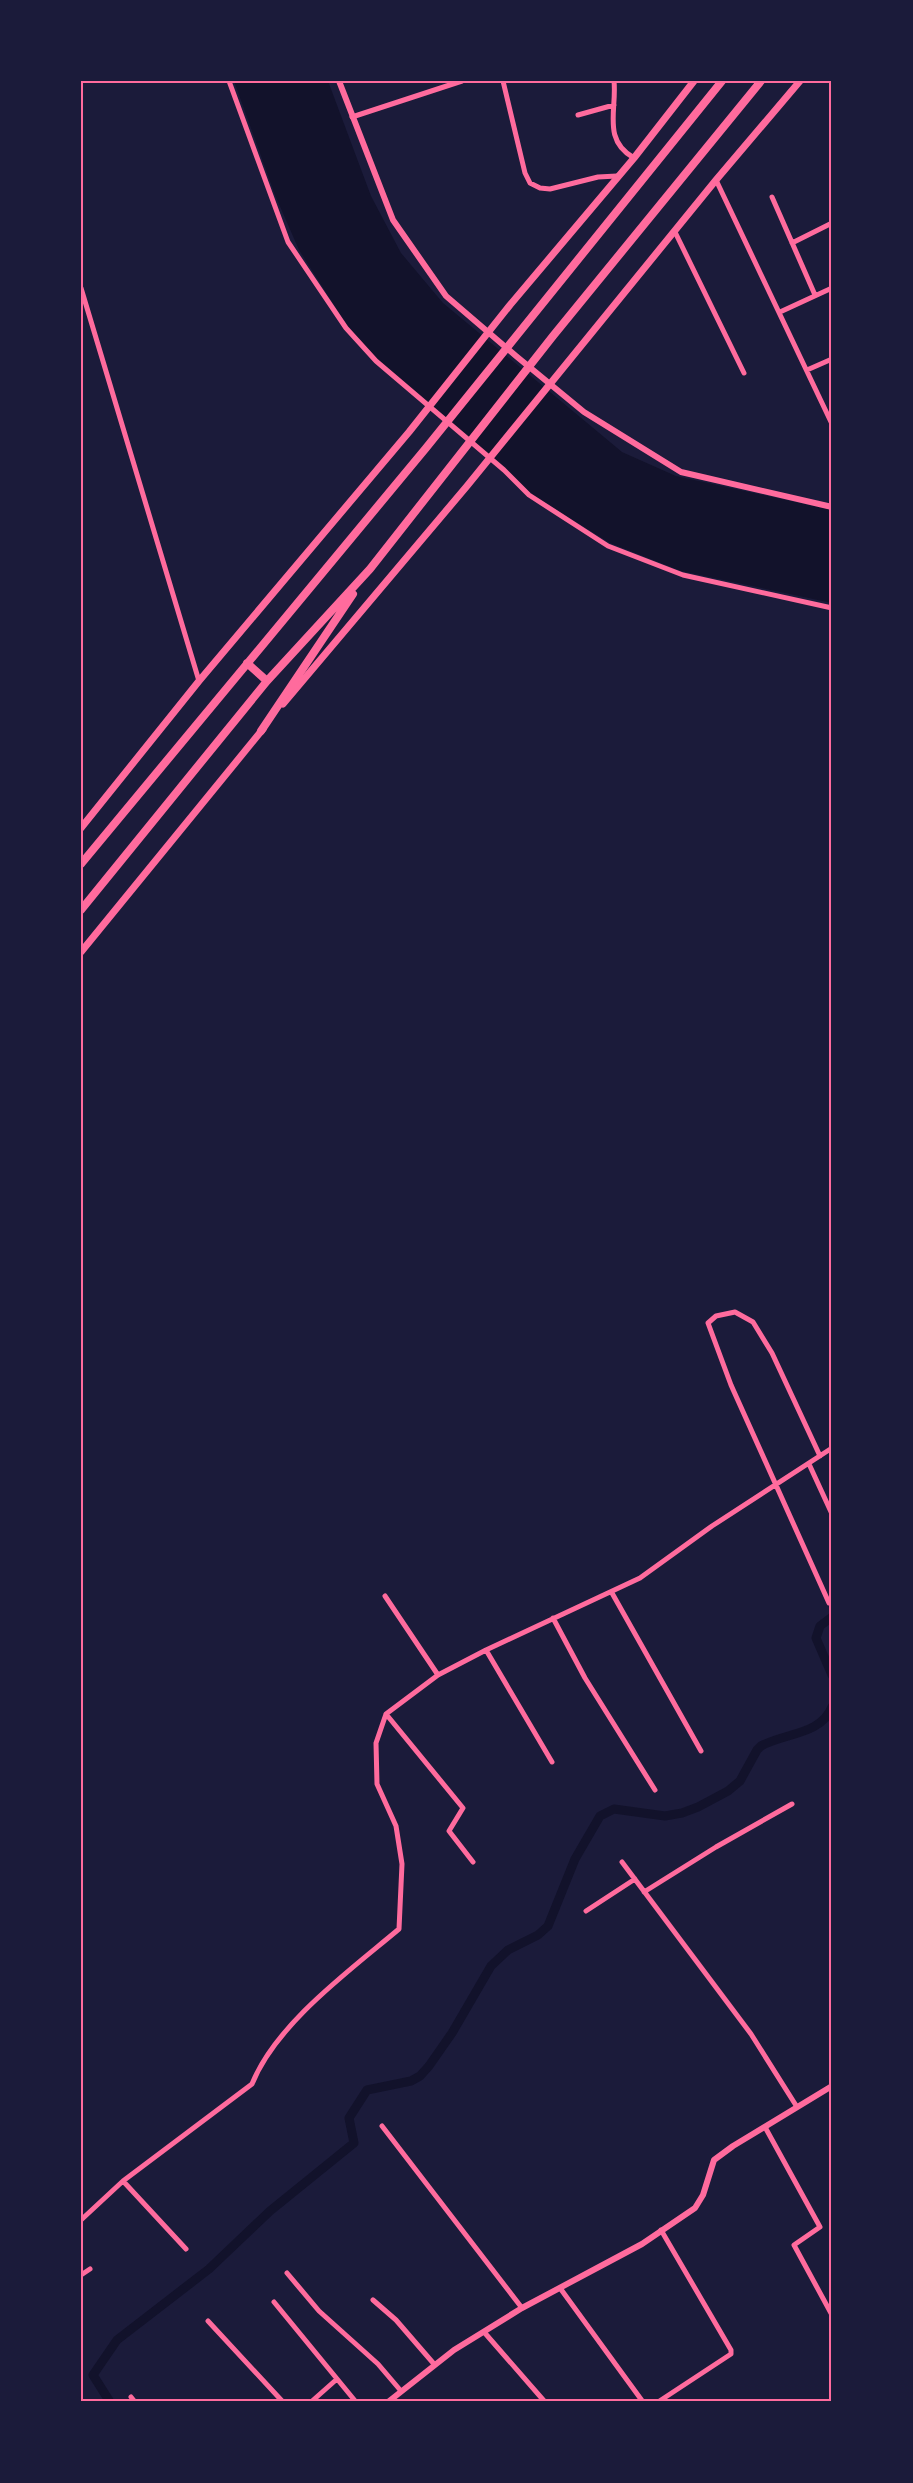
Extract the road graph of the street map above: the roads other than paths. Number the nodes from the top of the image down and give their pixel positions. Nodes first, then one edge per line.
1 (229, 81) edge
2 (339, 81) edge
3 (462, 81) edge
4 (503, 81) edge
5 (614, 81) edge
6 (694, 81) edge
7 (722, 81) edge
8 (760, 81) edge
9 (800, 81) edge
10 (614, 105) junction
11 (578, 115) dead end
12 (352, 117) junction
13 (634, 158) junction
14 (617, 176) junction
15 (716, 180) junction
16 (772, 197) dead end
17 (832, 223) edge
18 (675, 232) junction
19 (792, 243) junction
20 (81, 288) edge
21 (832, 288) edge
22 (815, 295) junction
23 (780, 312) junction
24 (832, 359) edge
25 (807, 370) junction
26 (744, 373) dead end
27 (832, 424) edge
28 (832, 507) edge
29 (370, 569) junction
30 (832, 608) edge
31 (247, 663) junction
32 (199, 681) junction
33 (267, 681) junction
34 (261, 730) junction
35 (81, 828) edge
36 (81, 864) edge
37 (81, 910) edge
38 (81, 952) edge
39 (832, 1448) edge
40 (820, 1456) junction
41 (809, 1464) junction
42 (777, 1484) junction
43 (832, 1514) edge
44 (612, 1593) junction
45 (385, 1596) dead end
46 (829, 1603) dead end
47 (553, 1618) junction
48 (486, 1650) junction
49 (438, 1675) junction
50 (386, 1714) junction
51 (701, 1751) dead end
52 (552, 1761) dead end
53 (655, 1790) dead end
54 (792, 1804) dead end
55 (473, 1862) dead end
56 (622, 1862) dead end
57 (635, 1879) junction
58 (644, 1892) junction
59 (586, 1911) dead end
60 (832, 2086) edge
61 (797, 2107) junction
62 (382, 2126) dead end
63 (765, 2127) junction
64 (123, 2181) junction
65 (81, 2220) edge
66 (661, 2230) junction
67 (186, 2249) dead end
68 (90, 2269) dead end
69 (287, 2273) dead end
70 (81, 2275) edge
71 (560, 2288) junction
72 (373, 2300) dead end
73 (274, 2302) dead end
74 (522, 2308) junction
75 (832, 2315) edge
76 (208, 2321) dead end
77 (484, 2332) junction
78 (434, 2364) junction
79 (337, 2379) junction
80 (401, 2391) junction
81 (283, 2402) edge
82 (311, 2402) edge
83 (356, 2402) edge
84 (387, 2402) edge
85 (545, 2402) edge
86 (643, 2402) edge
87 (658, 2402) edge

1 - 30 street
2 - 12 street
3 - 12 street
4 - 14 street
5 - 10 street
6 - 13 main road
7 - 31 main road
8 - 29 main road
9 - 15 main road
10 - 11 street
10 - 13 street
12 - 28 street
13 - 14 main road
14 - 32 main road
15 - 18 main road
15 - 23 street
16 - 19 street
17 - 19 street
18 - 26 street
18 - 34 main road
19 - 22 street
20 - 32 street
21 - 22 street
22 - 23 street
23 - 25 street
24 - 25 street
25 - 27 street
29 - 33 main road
29 - 34 main road
31 - 33 main road
31 - 36 main road
32 - 35 main road
33 - 37 main road
34 - 38 main road
39 - 40 street
40 - 41 street
40 - 42 street
41 - 42 street
41 - 43 street
42 - 44 street
42 - 46 street
44 - 47 street
44 - 51 street
45 - 49 street
47 - 48 street
47 - 53 street
48 - 49 street
48 - 52 street
49 - 50 street
50 - 55 street
50 - 64 street
54 - 58 street
56 - 57 street
57 - 58 street
57 - 59 street
58 - 61 street
60 - 61 street
61 - 63 street
62 - 74 street
63 - 66 street
63 - 75 street
64 - 65 street
64 - 67 street
66 - 71 street
66 - 87 street
68 - 70 street
69 - 80 street
71 - 74 street
71 - 86 street
72 - 78 street
73 - 79 street
74 - 77 street
76 - 81 street
77 - 78 street
77 - 85 street
78 - 80 street
79 - 82 street
79 - 83 street
80 - 84 street

